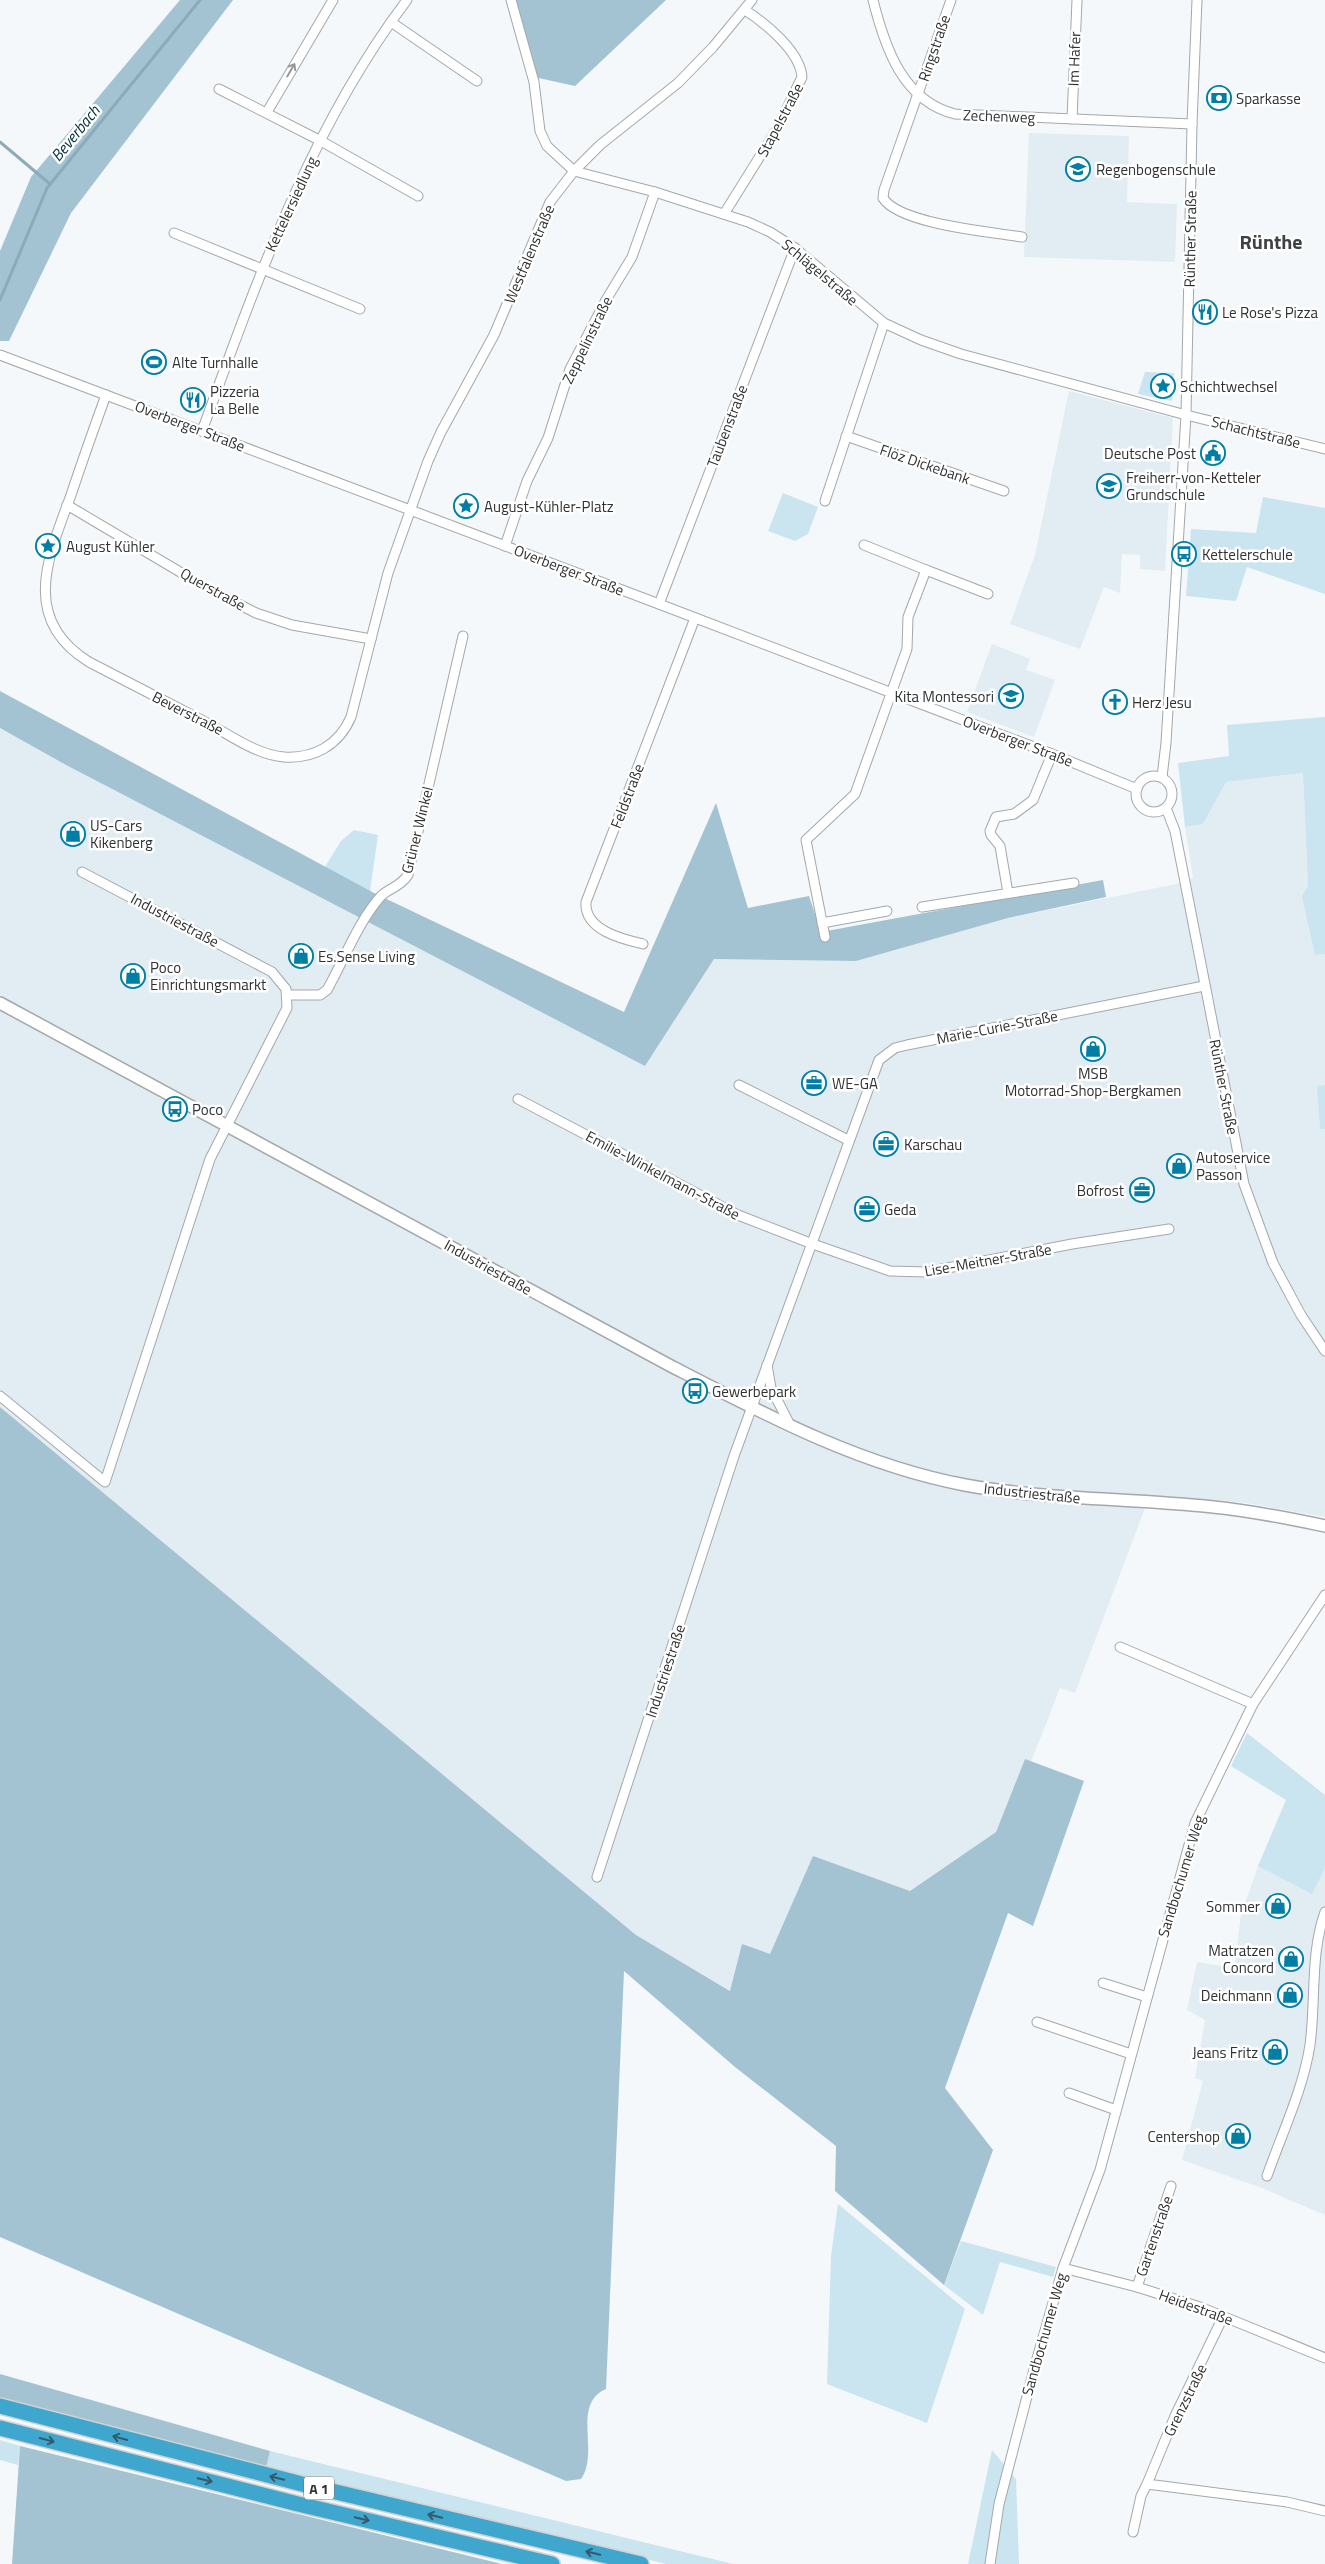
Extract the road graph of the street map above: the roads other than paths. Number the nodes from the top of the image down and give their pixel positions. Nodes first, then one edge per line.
1 (333, 0) edge
2 (407, 0) edge
3 (511, 0) edge
4 (752, 0) edge
5 (874, 0) edge
6 (950, 0) edge
7 (1076, 0) edge
8 (1198, 0) edge
9 (745, 10) junction
10 (391, 22) junction
11 (477, 81) dead end
12 (219, 89) dead end
13 (917, 96) junction
14 (267, 112) junction
15 (1072, 119) junction
16 (1192, 124) junction
17 (321, 141) junction
18 (574, 171) junction
19 (655, 192) junction
20 (418, 196) dead end
21 (724, 214) junction
22 (174, 233) dead end
23 (1022, 237) dead end
24 (795, 248) junction
25 (262, 267) junction
26 (360, 309) dead end
27 (884, 323) junction
28 (0, 355) edge
29 (106, 395) junction
30 (1186, 415) junction
31 (202, 431) junction
32 (846, 436) junction
33 (1325, 449) edge
34 (1004, 491) dead end
35 (826, 501) dead end
36 (67, 505) junction
37 (410, 510) junction
38 (505, 546) junction
39 (864, 546) dead end
40 (926, 570) junction
41 (988, 594) dead end
42 (659, 604) junction
43 (695, 618) junction
44 (463, 636) dead end
45 (372, 639) junction
46 (890, 692) junction
47 (1052, 754) junction
48 (1162, 777) junction
49 (1137, 789) junction
50 (1166, 808) junction
51 (82, 872) dead end
52 (1074, 883) dead end
53 (1008, 893) junction
54 (922, 907) dead end
55 (888, 911) dead end
56 (822, 923) junction
57 (824, 937) dead end
58 (642, 944) dead end
59 (1204, 986) junction
60 (288, 995) junction
61 (0, 1003) edge
62 (739, 1085) dead end
63 (518, 1099) dead end
64 (226, 1126) junction
65 (848, 1140) junction
66 (1169, 1229) dead end
67 (810, 1244) junction
68 (1325, 1351) edge
69 (767, 1365) junction
70 (0, 1396) edge
71 (752, 1409) junction
72 (791, 1427) junction
73 (1325, 1526) edge
74 (1325, 1595) edge
75 (1120, 1647) dead end
76 (1253, 1704) junction
77 (597, 1877) dead end
78 (1325, 1912) edge
79 (1103, 1983) dead end
80 (1147, 1997) junction
81 (1037, 2022) dead end
82 (1131, 2054) junction
83 (1068, 2093) dead end
84 (1116, 2110) junction
85 (1267, 2176) dead end
86 (1171, 2186) dead end
87 (1063, 2268) junction
88 (1137, 2287) junction
89 (1223, 2317) junction
90 (1325, 2358) edge
91 (0, 2406) edge
92 (0, 2428) edge
93 (1147, 2484) junction
94 (1325, 2511) edge
95 (1134, 2532) dead end
96 (552, 2564) edge
97 (641, 2564) edge
98 (990, 2564) edge

14 -> 1 street
2 - 10 street, Kettelersiedlung
3 - 18 street, Schlägelstraße
4 - 9 street, Westfalenstraße
5 - 13 street, Zechenweg
6 - 13 street, Ringstraße
7 - 15 street, Im Hafer
8 - 16 street, Rünther Straße
9 - 18 street, Westfalenstraße
9 - 21 street, Stapelstraße
10 - 11 street
10 - 17 street, Kettelersiedlung
12 - 14 street, Kettelersiedlung
13 - 15 street, Zechenweg
13 - 23 street, Ringstraße
14 - 17 street, Kettelersiedlung
15 - 16 street, Zechenweg
16 - 30 street, Rünther Straße
17 - 20 street, Kettelersiedlung
17 - 25 street, Kettelersiedlung
18 - 19 street, Schlägelstraße
18 - 37 street, Westfalenstraße
19 - 21 street, Schlägelstraße
19 - 38 street, Zeppelinstraße
21 - 24 street, Schlägelstraße
22 - 25 street, Kettelersiedlung
24 - 27 street, Schlägelstraße
24 - 42 street, Taubenstraße
25 - 26 street, Kettelersiedlung
25 - 31 street, Kettelersiedlung
27 - 30 street, Schlägelstraße
27 - 32 street
28 - 29 street, Overberger Straße
29 - 31 street, Overberger Straße
29 - 36 street, Beverstraße
30 - 33 street, Schachtstraße
30 - 48 street, Rünther Straße
31 - 37 street, Overberger Straße
32 - 34 street, Flöz Dickebank
32 - 35 street
36 - 45 street, Querstraße
36 - 45 street, Beverstraße
37 - 38 street, Overberger Straße
37 - 45 street, Beverstraße
38 - 42 street, Overberger Straße
39 - 40 street
40 - 41 street
40 - 46 street
42 - 43 street, Overberger Straße
43 - 46 street, Overberger Straße
43 - 58 street, Feldstraße
44 - 60 street, Grüner Winkel
46 - 47 street, Overberger Straße
46 - 56 street
47 - 49 street, Overberger Straße
47 - 53 street
48 - 49 street
48 - 50 street
49 - 50 street
50 - 59 street, Rünther Straße
51 - 60 street, Industriestraße
52 - 53 street
53 - 54 street
55 - 56 street
56 - 57 street
59 - 65 street, Marie-Curie-Straße
59 - 68 street, Rünther Straße
60 - 64 street
61 - 64 street, Industriestraße
62 - 65 street
63 - 67 street, Emilie-Winkelmann-Straße
64 - 70 street
64 - 71 street, Industriestraße
65 - 67 street, Marie-Curie-Straße
66 - 67 street, Lise-Meitner-Straße
67 - 69 street, Marie-Curie-Straße
69 - 71 street, Marie-Curie-Straße
69 - 72 street
71 - 72 street, Industriestraße
71 - 77 street, Industriestraße
72 - 73 street, Industriestraße
74 - 76 street, Sandbochumer Weg
75 - 76 street
76 - 80 street, Sandbochumer Weg
78 - 85 street
79 - 80 street
80 - 82 street, Sandbochumer Weg
81 - 82 street
82 - 84 street, Sandbochumer Weg
83 - 84 street
84 - 87 street, Sandbochumer Weg
86 - 88 street, Gartenstraße
87 - 88 street, Heidestraße
87 - 98 street, Sandbochumer Weg
88 - 89 street, Heidestraße
89 - 90 street, Heidestraße
89 - 93 street, Grenzstraße
97 -> 91 highway, A 1
92 -> 96 highway, A 1
93 - 94 street
93 - 95 street, Grenzstraße

